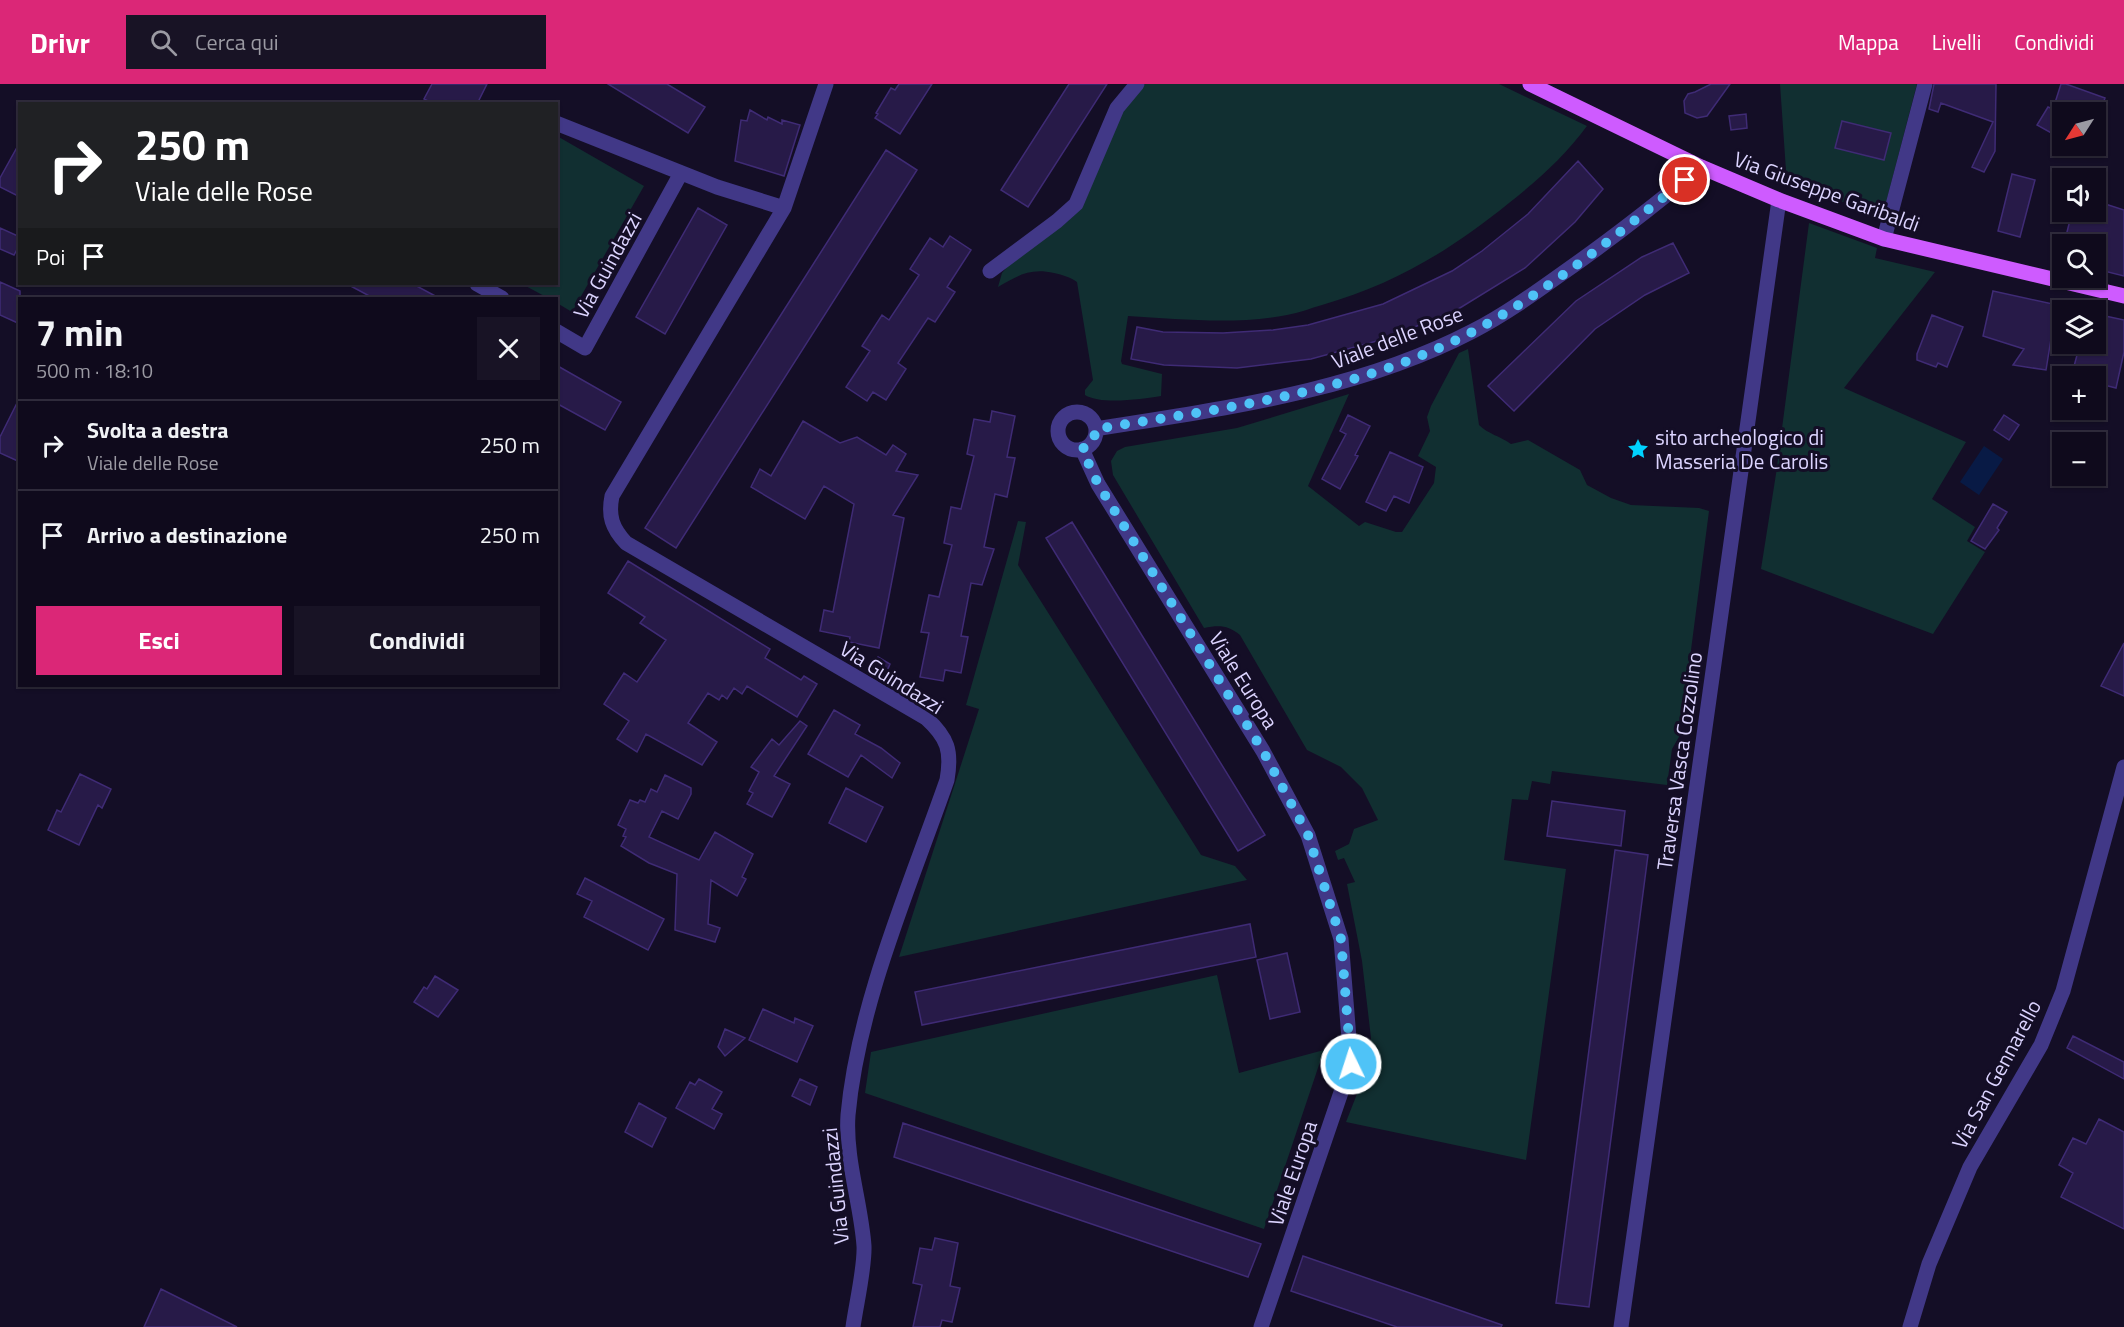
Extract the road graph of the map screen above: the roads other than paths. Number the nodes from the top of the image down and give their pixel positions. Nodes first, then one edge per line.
1 (826, 84) edge
2 (1137, 84) edge
3 (1530, 84) edge
4 (1925, 84) edge
5 (558, 124) edge
6 (1701, 167) junction
7 (681, 173) junction
8 (1779, 200) junction
9 (784, 208) junction
10 (1884, 239) junction
11 (990, 271) dead end
12 (479, 285) edge
13 (2124, 296) edge
14 (500, 297) edge
15 (558, 332) edge
16 (1096, 429) junction
17 (1082, 449) junction
18 (2124, 767) edge
19 (853, 1327) edge
20 (1261, 1327) edge
21 (1621, 1327) edge
22 (1910, 1327) edge

1 - 9 street, Via Guindazzi
2 - 11 street
3 - 6 main road, Via Giuseppe Garibaldi
4 - 10 street
5 - 7 street
6 - 8 main road, Via Giuseppe Garibaldi
6 - 16 street, Viale delle Rose
7 - 9 street
7 - 15 street, Via Guindazzi
8 - 10 main road, Via Giuseppe Garibaldi
8 - 21 street, Traversa Vasca Cozzolino
9 - 19 street, Via Guindazzi
10 - 13 main road, Via Giuseppe Garibaldi
12 - 14 street
16 - 17 street
16 - 17 street
17 - 20 street, Viale Europa
18 - 22 street, Via San Gennarello

